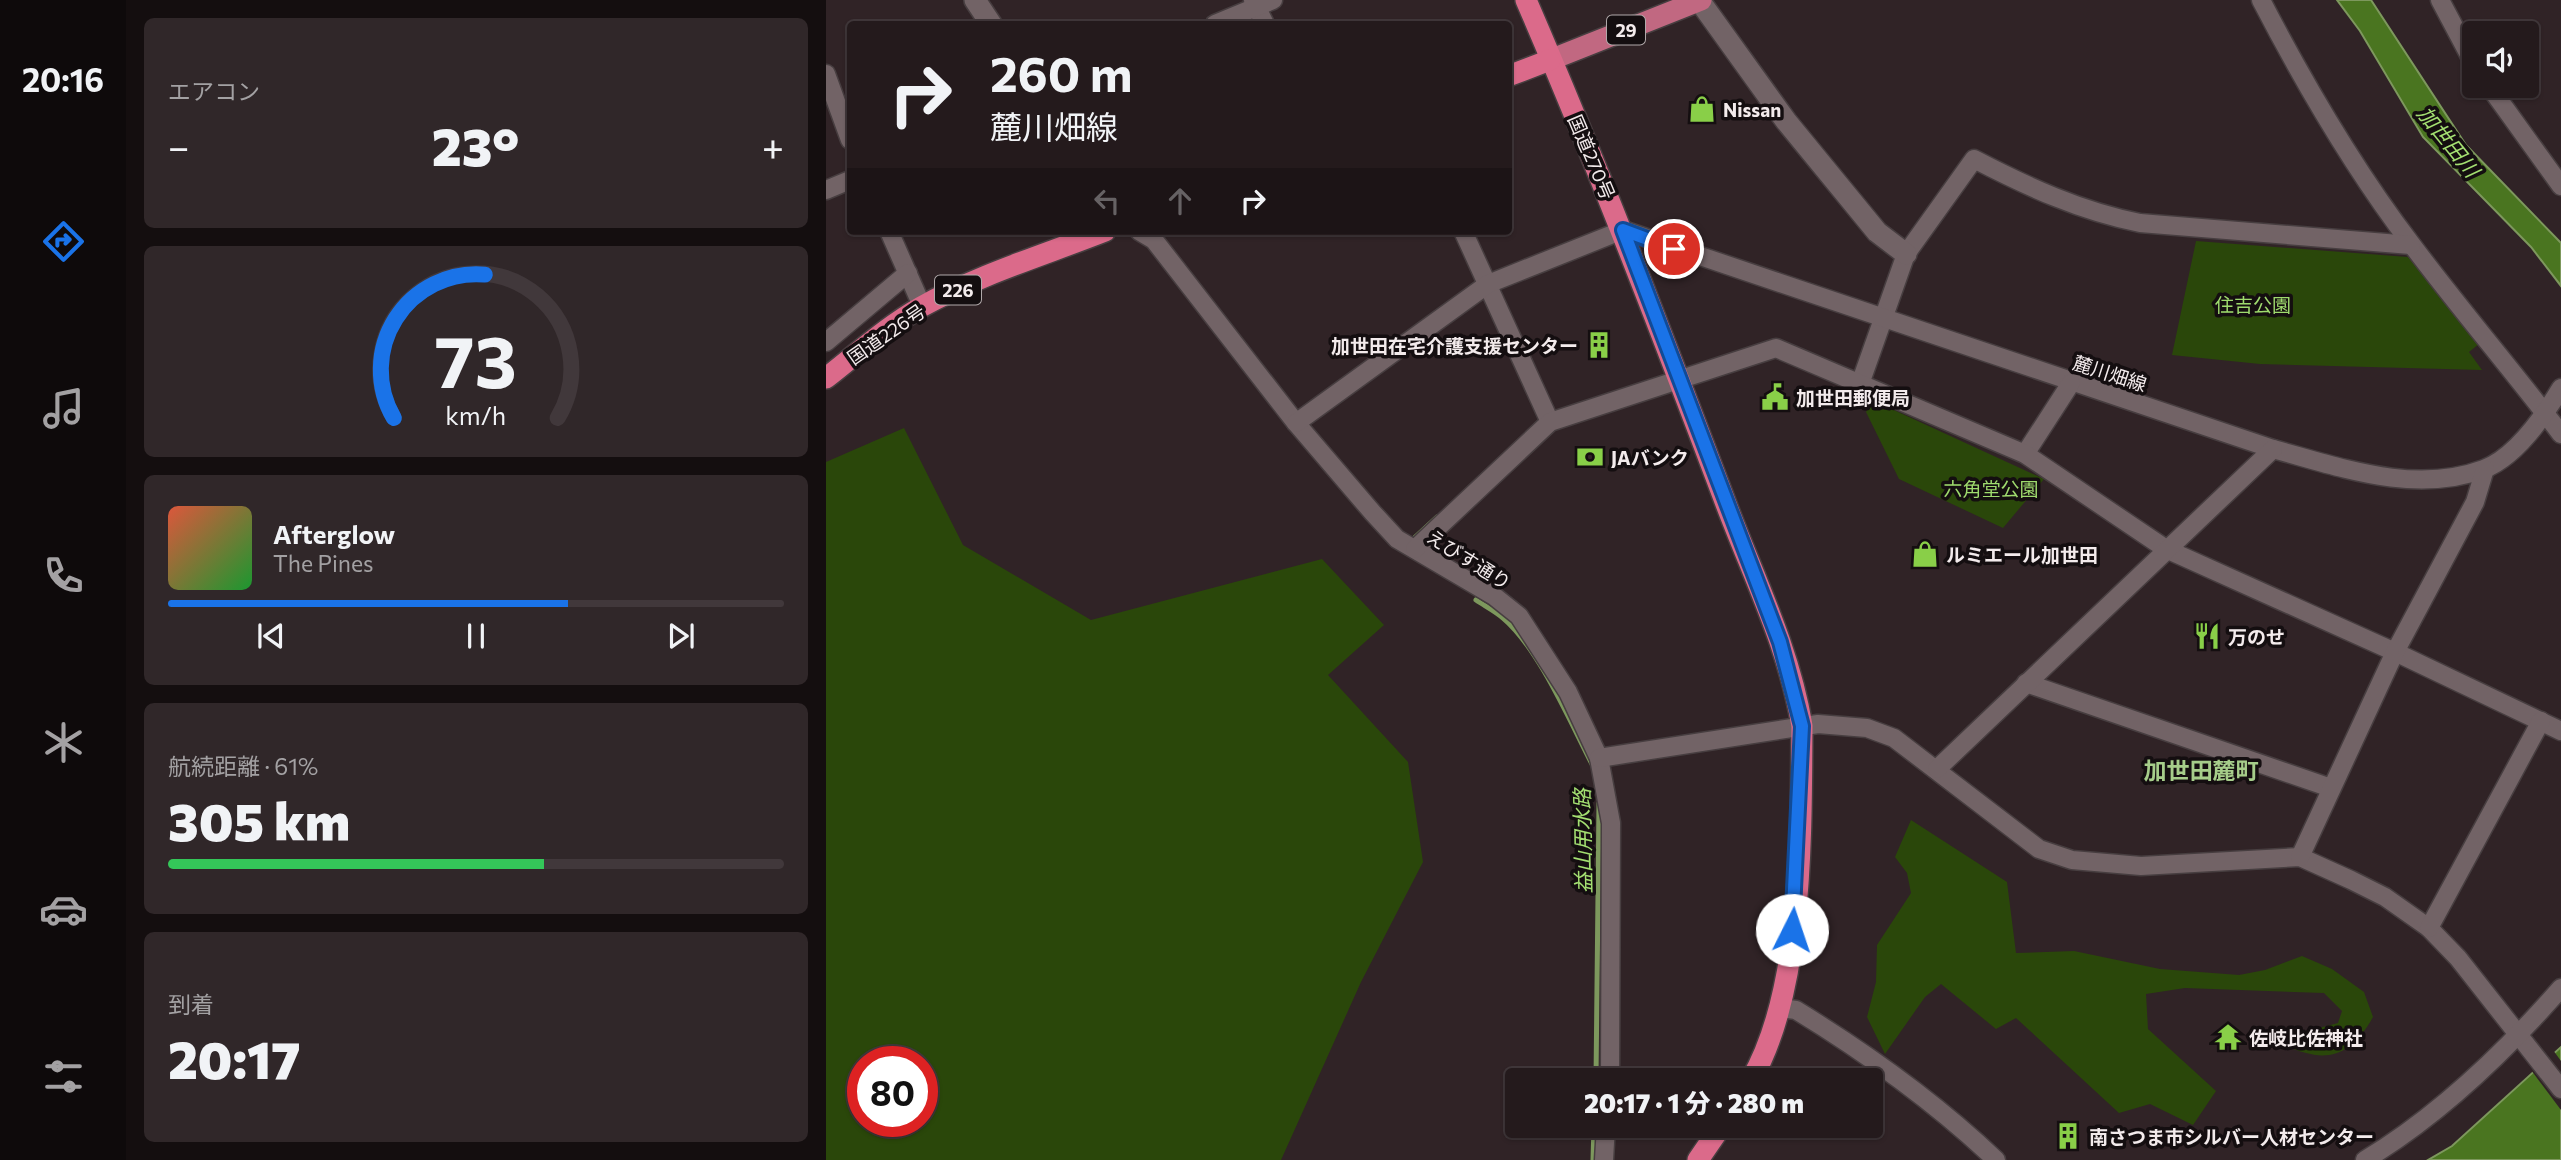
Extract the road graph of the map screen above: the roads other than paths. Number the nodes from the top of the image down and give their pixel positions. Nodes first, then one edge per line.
1 (975, 0) edge
2 (1526, 0) edge
3 (1700, 0) edge
4 (2261, 0) edge
5 (2440, 0) edge
6 (1261, 2) edge
7 (989, 21) edge
8 (1220, 21) edge
9 (1264, 21) edge
10 (2462, 41) edge
11 (1550, 60) junction
12 (826, 74) edge
13 (1512, 74) edge
14 (2498, 98) edge
15 (847, 132) edge
16 (847, 181) edge
17 (2561, 186) edge
18 (826, 190) edge
19 (1623, 230) junction
20 (891, 235) edge
21 (1095, 235) edge
22 (1146, 235) edge
23 (1465, 235) edge
24 (2411, 245) junction
25 (1906, 254) junction
26 (908, 273) junction
27 (1488, 284) junction
28 (922, 306) junction
29 (1884, 320) junction
30 (826, 342) edge
31 (1679, 378) junction
32 (826, 379) edge
33 (2071, 383) junction
34 (1860, 384) junction
35 (2553, 402) edge
36 (1550, 422) junction
37 (1296, 423) junction
38 (2561, 434) edge
39 (2273, 449) junction
40 (2025, 454) junction
41 (2486, 469) junction
42 (1415, 549) junction
43 (2166, 549) junction
44 (2395, 652) junction
45 (2026, 683) junction
46 (2541, 722) junction
47 (1802, 726) junction
48 (2561, 731) edge
49 (1599, 758) junction
50 (1937, 769) junction
51 (2331, 788) junction
52 (2301, 857) junction
53 (2429, 928) junction
54 (2561, 988) edge
55 (1782, 1008) junction
56 (2523, 1040) junction
57 (1610, 1068) edge
58 (1756, 1068) edge
59 (2561, 1090) edge
60 (1605, 1138) edge
61 (1713, 1138) edge
62 (1604, 1160) edge
63 (1698, 1160) edge
64 (1996, 1160) edge
65 (2365, 1160) edge

1 - 7 street
2 - 11 highway, 国道270号
3 - 11 main road, 29
3 - 25 street
4 - 24 street
5 - 10 street
6 - 8 street
6 - 9 street
11 - 13 highway
11 - 19 highway, 国道270号
12 - 15 street
14 - 17 street
16 - 18 street
19 - 27 street
19 - 29 street, 麓川畑線
19 - 31 highway, 国道270号
20 - 26 street
21 - 28 highway, 国道226号 / 226
22 - 37 street, えびす通り
23 - 27 street
24 - 25 street
24 - 35 street
25 - 29 street
26 - 28 street
26 - 30 street
27 - 36 street
27 - 37 street
28 - 32 highway, 国道226号 / 226
29 - 33 street, 麓川畑線
29 - 34 street
31 - 34 street
31 - 36 street
31 - 47 highway, 国道270号
33 - 39 street, 麓川畑線
33 - 40 street
34 - 40 street
35 - 38 street
35 - 41 street, 麓川畑線
36 - 42 street
37 - 42 street, えびす通り
39 - 41 street, 麓川畑線
39 - 43 street
40 - 43 street
41 - 44 street
42 - 49 street, えびす通り
43 - 44 street
43 - 45 street
44 - 46 street
44 - 51 street
45 - 50 street
45 - 51 street
46 - 48 street
46 - 53 street
47 - 49 street
47 - 50 street
47 - 55 highway, 国道270号
49 - 57 street, えびす通り
50 - 52 street
51 - 52 street
52 - 53 street
53 - 56 street
54 - 56 street
55 - 58 highway, 国道270号
55 - 64 street
56 - 59 street
56 - 65 street
60 - 62 street
61 - 63 highway

